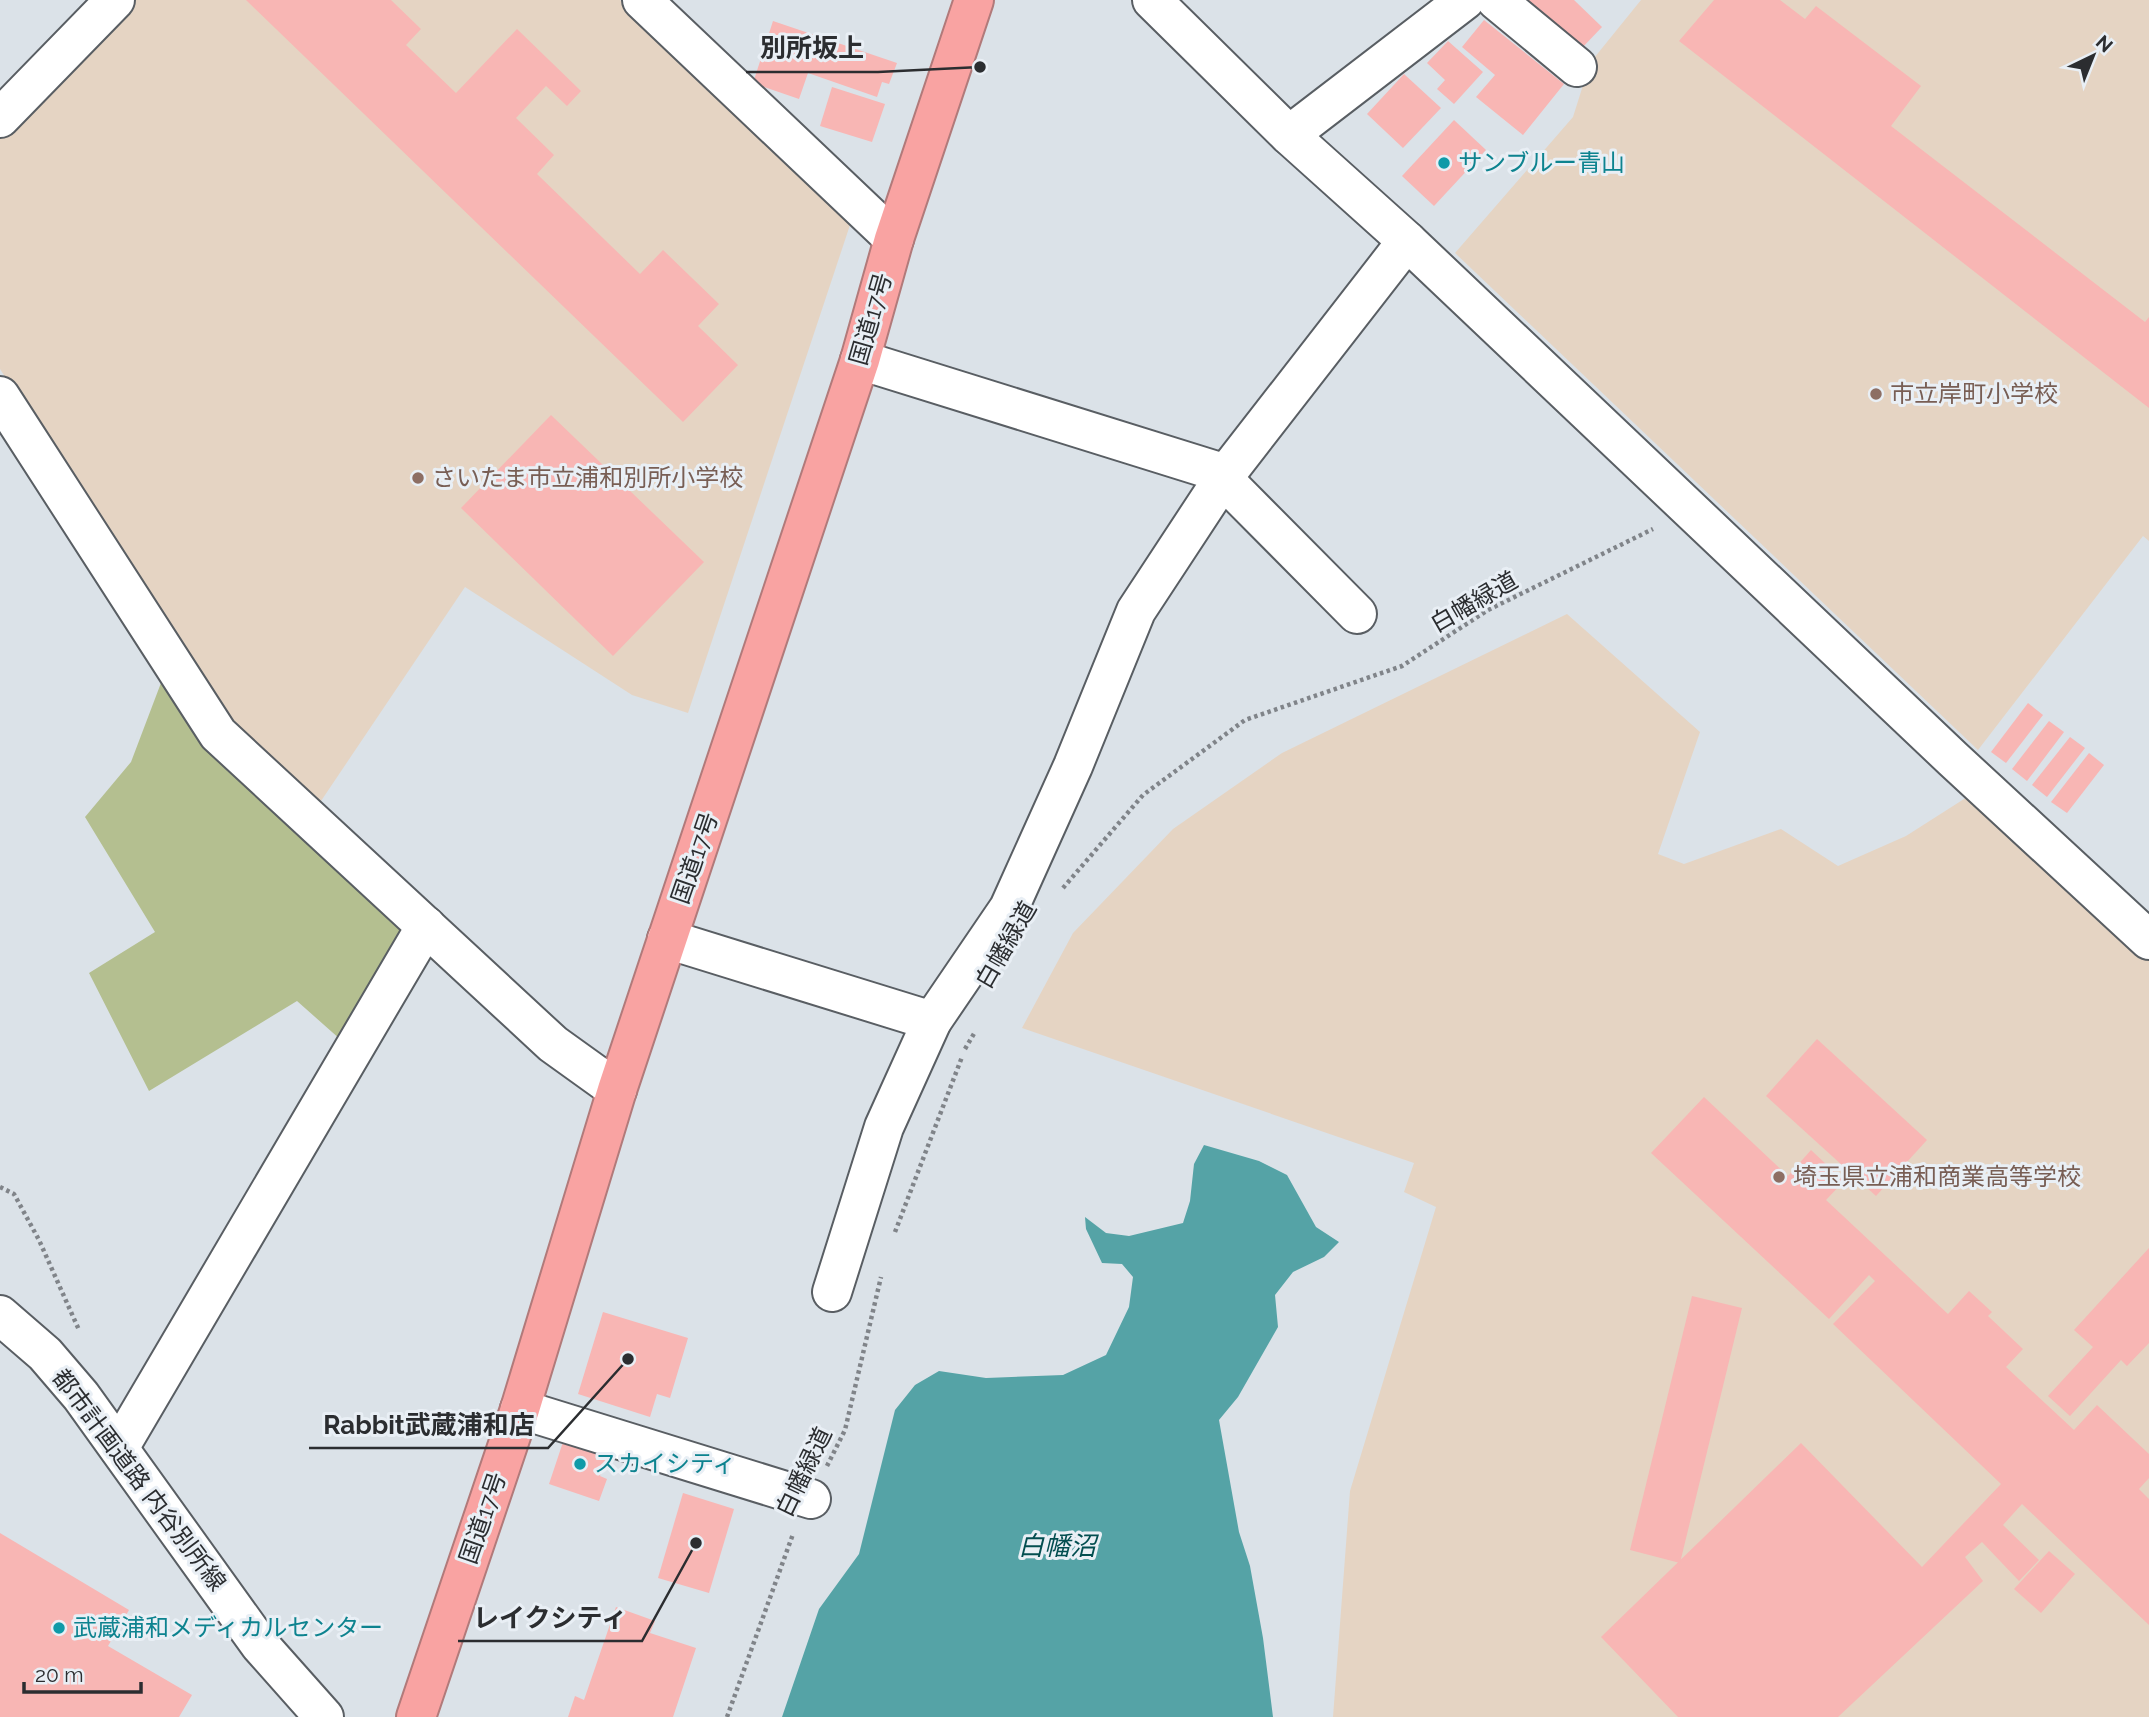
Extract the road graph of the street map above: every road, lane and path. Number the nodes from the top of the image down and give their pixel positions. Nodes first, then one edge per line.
1 (116, 0) edge
2 (642, 0) edge
3 (974, 0) edge
4 (1152, 0) edge
5 (1465, 0) edge
6 (1496, 0) edge
7 (1577, 67) dead end
8 (0, 118) edge
9 (1289, 135) junction
10 (894, 239) junction
11 (1407, 241) junction
12 (860, 360) junction
13 (0, 396) edge
14 (1224, 477) junction
15 (1691, 511) junction
16 (1357, 614) dead end
17 (1062, 889) dead end
18 (426, 926) junction
19 (667, 939) junction
20 (2149, 940) edge
21 (932, 1021) junction
22 (979, 1027) dead end
23 (617, 1090) junction
24 (0, 1187) edge
25 (891, 1242) dead end
26 (883, 1269) dead end
27 (832, 1293) dead end
28 (0, 1315) edge
29 (79, 1331) dead end
30 (520, 1409) junction
31 (119, 1448) junction
32 (811, 1499) junction
33 (324, 1717) edge
34 (416, 1717) edge
35 (727, 1717) edge

1 - 8 street
2 - 10 street
3 - 10 highway, 国道17号
4 - 9 street
5 - 9 street
6 - 7 street
9 - 11 street
10 - 12 highway, 国道17号
11 - 14 street
11 - 15 street
12 - 14 street
12 - 19 highway, 国道17号
13 - 18 street
14 - 16 street
14 - 21 street
15 - 17 path, 白幡緑道
15 - 20 street
18 - 23 street
18 - 31 street
19 - 21 street
19 - 23 highway, 国道17号
21 - 27 street
22 - 25 path, 白幡緑道
23 - 30 highway, 国道17号
24 - 29 path
26 - 32 path, 白幡緑道
28 - 31 street, 都市計画道路 内谷別所線
30 - 32 street
30 - 34 highway, 国道17号
31 - 33 street, 都市計画道路 内谷別所線
32 - 35 path, 白幡緑道

